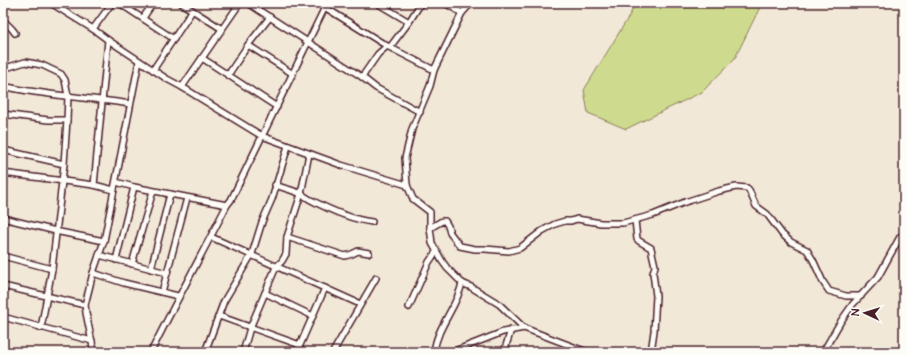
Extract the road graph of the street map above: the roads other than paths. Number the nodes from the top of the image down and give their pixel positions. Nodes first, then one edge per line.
1 (51, 3) edge
2 (112, 3) edge
3 (119, 3) edge
4 (153, 3) edge
5 (181, 3) edge
6 (240, 3) edge
7 (248, 3) edge
8 (318, 3) edge
9 (377, 3) edge
10 (421, 3) edge
11 (445, 3) edge
12 (470, 3) edge
13 (326, 5) edge
14 (192, 11) junction
15 (462, 13) junction
16 (270, 17) junction
17 (143, 18) junction
18 (3, 20) edge
19 (409, 22) junction
20 (93, 29) junction
21 (222, 29) junction
22 (15, 33) dead end
23 (174, 38) junction
24 (108, 40) junction
25 (308, 42) junction
26 (248, 45) junction
27 (388, 46) junction
28 (202, 58) junction
29 (139, 61) junction
30 (3, 62) edge
31 (153, 70) junction
32 (434, 70) junction
33 (293, 74) junction
34 (228, 75) junction
35 (362, 77) junction
36 (3, 86) edge
37 (182, 87) junction
38 (68, 96) junction
39 (102, 99) junction
40 (130, 104) junction
41 (276, 107) junction
42 (420, 112) junction
43 (3, 114) edge
44 (67, 120) junction
45 (262, 136) junction
46 (288, 146) junction
47 (3, 150) edge
48 (309, 154) junction
49 (64, 164) junction
50 (3, 173) edge
51 (61, 181) junction
52 (116, 182) junction
53 (94, 185) junction
54 (275, 185) junction
55 (407, 185) junction
56 (134, 187) junction
57 (114, 190) junction
58 (152, 190) junction
59 (170, 194) junction
60 (301, 194) junction
61 (187, 198) junction
62 (227, 205) junction
63 (3, 218) edge
64 (636, 220) junction
65 (372, 222) dead end
66 (430, 228) junction
67 (56, 231) junction
68 (904, 234) edge
69 (211, 236) junction
70 (287, 237) junction
71 (104, 241) junction
72 (436, 252) junction
73 (369, 253) dead end
74 (252, 254) junction
75 (99, 255) junction
76 (3, 256) edge
77 (116, 260) junction
78 (132, 264) junction
79 (276, 267) junction
80 (52, 269) junction
81 (151, 269) junction
82 (93, 273) junction
83 (167, 273) junction
84 (376, 278) dead end
85 (462, 283) junction
86 (3, 286) edge
87 (325, 288) junction
88 (162, 292) junction
89 (265, 293) junction
90 (178, 296) junction
91 (861, 296) junction
92 (47, 297) junction
93 (360, 304) junction
94 (85, 305) junction
95 (409, 307) dead end
96 (219, 316) junction
97 (313, 316) junction
98 (3, 317) edge
99 (41, 328) junction
100 (250, 328) junction
101 (524, 328) junction
102 (511, 330) junction
103 (92, 341) junction
104 (300, 345) junction
105 (94, 352) edge
106 (151, 352) edge
107 (205, 352) edge
108 (243, 352) edge
109 (297, 352) edge
110 (333, 352) edge
111 (434, 352) edge
112 (452, 352) edge
113 (504, 352) edge
114 (587, 352) edge
115 (651, 352) edge
116 (823, 352) edge

1 - 20 street
2 - 20 street
3 - 17 street
4 - 17 street
5 - 14 street
6 - 21 street
7 - 16 street
8 - 13 street
9 - 19 street
10 - 19 street
11 - 15 street
12 - 15 street
13 - 25 street
13 - 27 street
14 - 21 street
14 - 23 street
15 - 32 street
16 - 25 street
16 - 26 street
17 - 23 street
18 - 22 street
19 - 27 street
20 - 24 street
21 - 28 street
23 - 31 street
24 - 29 street
24 - 39 street
25 - 33 street
25 - 35 street
26 - 33 street
26 - 34 street
27 - 32 street
27 - 35 street
28 - 34 street
28 - 37 street
29 - 31 street
29 - 40 street
30 - 38 street
31 - 37 street
32 - 42 street
33 - 41 street
34 - 41 street
35 - 42 street
36 - 38 street
37 - 45 street
38 - 39 street
38 - 44 street
39 - 40 street
39 - 53 street
40 - 52 street
41 - 45 street
42 - 55 street
43 - 44 street
44 - 49 street
45 - 46 street
45 - 62 street
46 - 48 street
46 - 54 street
47 - 49 street
48 - 55 street
48 - 60 street
49 - 51 street
50 - 51 street
51 - 53 street
51 - 67 street
52 - 56 street
52 - 57 street
53 - 57 street
54 - 60 street
54 - 74 street
55 - 66 street
56 - 58 street
56 - 77 street
57 - 71 street
58 - 59 street
58 - 78 street
59 - 61 street
59 - 81 street
60 - 65 street
60 - 70 street
61 - 62 street
61 - 83 street
62 - 69 street
63 - 67 street
64 - 66 street
64 - 91 street
64 - 115 street
66 - 72 street
67 - 71 street
67 - 80 street
68 - 91 street
69 - 74 street
69 - 90 street
70 - 73 street
70 - 79 street
71 - 75 street
72 - 85 street
72 - 95 street
74 - 79 street
74 - 96 street
75 - 77 street
75 - 82 street
76 - 80 street
77 - 78 street
78 - 81 street
79 - 87 street
79 - 89 street
80 - 92 street
81 - 83 street
82 - 88 street
82 - 94 street
83 - 88 street
84 - 93 street
85 - 101 street
85 - 111 street
86 - 92 street
87 - 93 street
87 - 97 street
88 - 90 street
89 - 97 street
89 - 100 street
90 - 106 street
91 - 116 street
92 - 94 street
92 - 99 street
93 - 110 street
94 - 103 street
96 - 100 street
96 - 107 street
97 - 104 street
98 - 99 street
99 - 103 street
100 - 104 street
100 - 108 street
101 - 102 street
101 - 114 street
102 - 112 street
102 - 113 street
103 - 105 street
104 - 109 street

